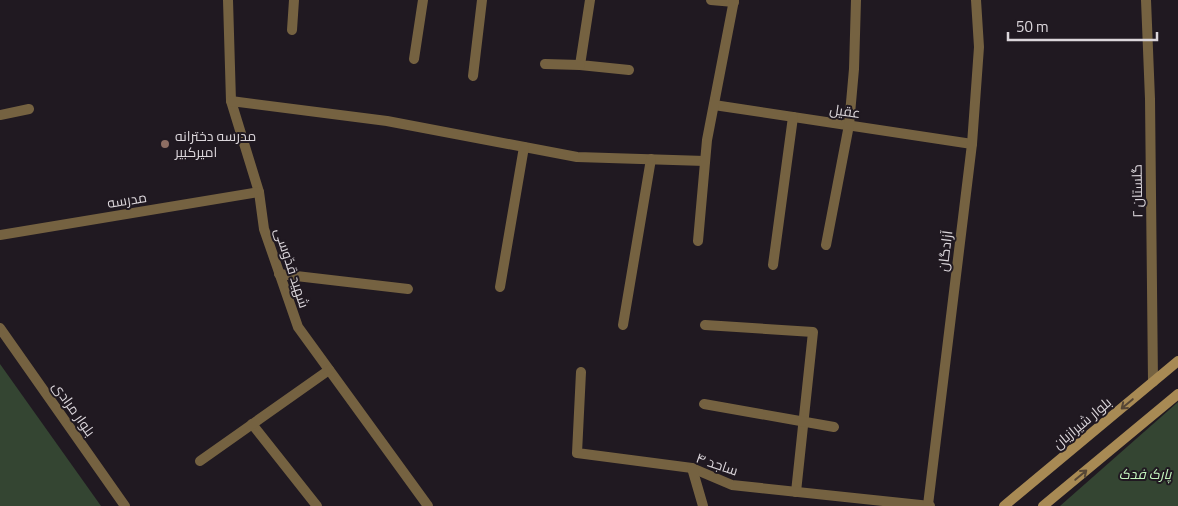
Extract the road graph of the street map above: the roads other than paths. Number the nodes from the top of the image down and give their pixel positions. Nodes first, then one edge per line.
1 (228, 0) edge
2 (294, 0) edge
3 (423, 0) edge
4 (482, 0) edge
5 (590, 0) edge
6 (711, 0) edge
7 (856, 0) edge
8 (976, 0) edge
9 (1146, 0) edge
10 (734, 1) edge
11 (292, 30) dead end
12 (414, 59) dead end
13 (545, 64) dead end
14 (580, 66) junction
15 (629, 70) dead end
16 (474, 76) dead end
17 (231, 101) junction
18 (714, 105) junction
19 (30, 109) dead end
20 (0, 115) edge
21 (793, 117) junction
22 (849, 125) junction
23 (972, 144) junction
24 (524, 147) junction
25 (651, 159) junction
26 (706, 161) junction
27 (259, 192) junction
28 (0, 235) edge
29 (698, 241) dead end
30 (826, 245) dead end
31 (773, 265) dead end
32 (279, 274) junction
33 (500, 287) dead end
34 (408, 289) dead end
35 (623, 325) dead end
36 (705, 325) dead end
37 (0, 328) edge
38 (1178, 361) edge
39 (329, 370) junction
40 (581, 372) dead end
41 (1153, 382) junction
42 (1178, 394) edge
43 (704, 404) dead end
44 (804, 422) junction
45 (252, 424) junction
46 (834, 427) dead end
47 (200, 461) dead end
48 (692, 468) junction
49 (796, 492) junction
50 (929, 505) edge
51 (125, 506) edge
52 (317, 506) edge
53 (428, 506) edge
54 (703, 506) edge
55 (1004, 506) edge
56 (1043, 506) edge

1 - 17 street, شهید قدّوسی
2 - 11 street
3 - 12 street
4 - 16 street
5 - 14 street
6 - 10 street
7 - 22 street
8 - 23 street, آزادگان
9 - 41 street, گلستان ۲
10 - 18 street
13 - 14 street
14 - 15 street
17 - 24 street
17 - 27 street, شهید قدّوسی
18 - 21 street, عقیل
18 - 26 street
19 - 20 street
21 - 22 street, عقیل
21 - 31 street
22 - 23 street, عقیل
22 - 30 street
23 - 50 street, آزادگان
24 - 25 street
24 - 33 street
25 - 26 street
25 - 35 street
26 - 29 street
27 - 28 street, مدرسه
27 - 32 street, شهید قدّوسی
32 - 34 street
32 - 39 street, شهید قدّوسی
36 - 44 street
37 - 51 street, بلوار مرادی
38 - 41 main road, بلوار شیرازیان
39 - 45 street
39 - 53 street, شهید قدّوسی
40 - 48 street, ساجد ۴
41 -> 55 main road, بلوار شیرازیان
56 -> 42 main road
43 - 44 street
44 - 46 street
44 - 49 street
45 - 47 street
45 - 52 street
48 - 49 street, ساجد ۴
48 - 54 street
49 - 50 street, ساجد ۴

